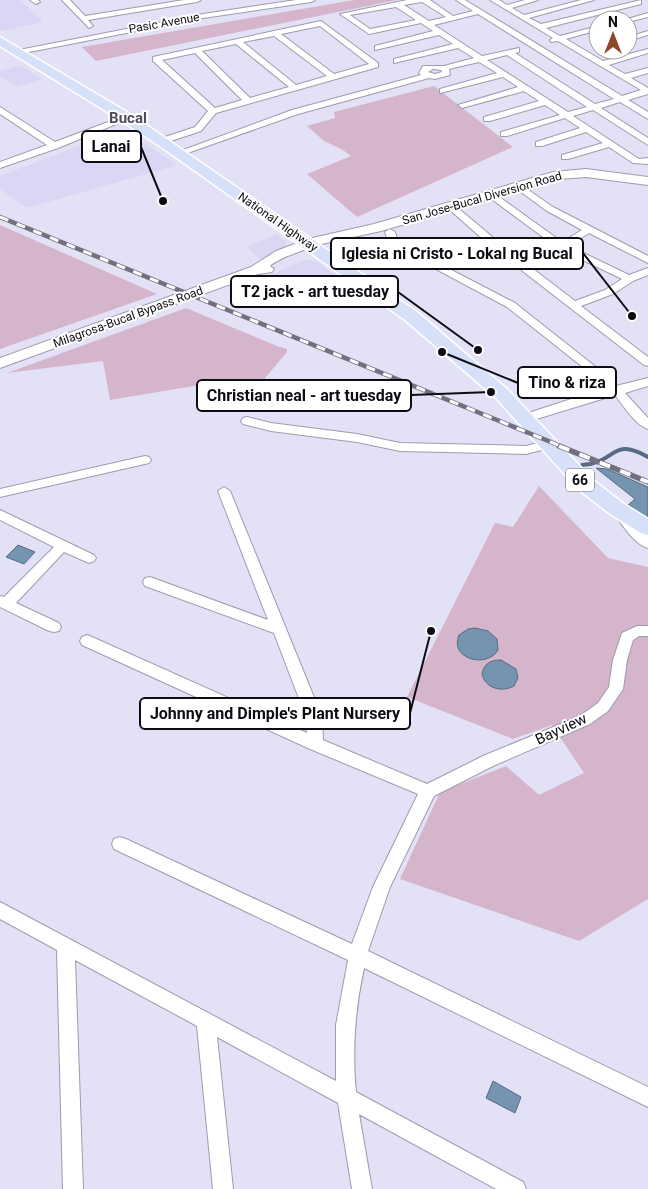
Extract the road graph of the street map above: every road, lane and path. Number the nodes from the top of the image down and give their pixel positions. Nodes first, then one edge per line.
1 (66, 0) edge
2 (192, 0) edge
3 (311, 0) edge
4 (419, 0) edge
5 (425, 0) edge
6 (460, 0) edge
7 (494, 0) edge
8 (534, 0) edge
9 (590, 0) edge
10 (639, 2) edge
11 (397, 4) junction
12 (506, 7) junction
13 (369, 8) junction
14 (85, 9) dead end
15 (76, 11) junction
16 (478, 12) junction
17 (523, 17) junction
18 (452, 18) junction
19 (83, 19) junction
20 (388, 22) junction
21 (425, 22) junction
22 (540, 27) junction
23 (588, 31) edge
24 (440, 32) junction
25 (275, 33) junction
26 (98, 35) junction
27 (559, 38) junction
28 (237, 41) junction
29 (0, 42) edge
30 (459, 45) junction
31 (534, 46) junction
32 (378, 48) dead end
33 (196, 50) junction
34 (648, 51) edge
35 (19, 52) junction
36 (508, 52) junction
37 (481, 59) junction
38 (397, 61) dead end
39 (602, 64) junction
40 (648, 70) edge
41 (504, 74) junction
42 (333, 77) junction
43 (624, 77) junction
44 (294, 87) junction
45 (525, 88) junction
46 (443, 91) dead end
47 (648, 91) edge
48 (622, 100) junction
49 (248, 101) junction
50 (546, 102) junction
51 (462, 105) dead end
52 (595, 108) junction
53 (0, 110) edge
54 (213, 111) junction
55 (567, 116) junction
56 (648, 116) edge
57 (127, 118) junction
58 (487, 119) dead end
59 (587, 129) junction
60 (504, 134) dead end
61 (162, 142) junction
62 (648, 142) edge
63 (539, 144) dead end
64 (609, 144) junction
65 (54, 146) junction
66 (179, 153) junction
67 (565, 157) dead end
68 (648, 161) edge
69 (0, 165) edge
70 (648, 181) edge
71 (524, 190) dead end
72 (495, 198) dead end
73 (456, 211) dead end
74 (376, 228) joint
75 (588, 230) junction
76 (390, 232) dead end
77 (562, 246) junction
78 (313, 247) junction
79 (648, 260) edge
80 (256, 270) joint
81 (648, 271) edge
82 (629, 279) junction
83 (574, 305) junction
84 (0, 363) edge
85 (648, 363) edge
86 (648, 382) edge
87 (613, 391) junction
88 (526, 418) junction
89 (247, 421) dead end
90 (648, 425) edge
91 (549, 444) junction
92 (145, 460) dead end
93 (224, 492) dead end
94 (0, 493) edge
95 (618, 509) junction
96 (0, 515) edge
97 (648, 528) edge
98 (648, 543) edge
99 (63, 545) junction
100 (89, 558) dead end
101 (150, 582) dead end
102 (3, 603) edge
103 (54, 627) dead end
104 (280, 630) junction
105 (648, 631) edge
106 (87, 641) dead end
107 (315, 744) junction
108 (428, 791) junction
109 (120, 844) dead end
110 (0, 910) edge
111 (66, 946) junction
112 (357, 955) junction
113 (206, 1022) junction
114 (648, 1097) edge
115 (347, 1098) junction
116 (73, 1189) edge
117 (223, 1189) edge
118 (362, 1189) edge
119 (516, 1189) edge

1 - 15 street
2 - 19 street
3 - 26 street, Pasic Avenue
4 - 11 street
5 - 18 street
6 - 16 street
7 - 12 street
8 - 12 street
9 - 17 street
10 - 22 street
11 - 13 street
11 - 21 street
12 - 17 street
13 - 20 street
13 - 20 street
14 - 15 street
15 - 19 street
16 - 18 street
16 - 31 street
17 - 22 street
18 - 21 street
19 - 26 street
20 - 21 street
21 - 24 street
22 - 27 street
23 - 27 street
24 - 30 street
24 - 32 street
25 - 28 street
25 - 42 street
25 - 42 street
26 - 35 street, Pasic Avenue
27 - 31 street
27 - 39 street
28 - 33 street
28 - 44 street
29 - 35 main road, National Highway / 66
30 - 37 street
30 - 38 street
31 - 36 street
31 - 48 street
33 - 49 street
33 - 54 street
34 - 39 street
35 - 57 main road, National Highway / 66
36 - 37 street
36 - 52 street
37 - 41 street
37 - 66 street
39 - 43 street
40 - 43 street
41 - 45 street
41 - 46 street
42 - 44 street
43 - 47 street
44 - 49 street
45 - 50 street
45 - 51 street
47 - 48 street
48 - 52 street
48 - 56 street
49 - 54 street
50 - 55 street
50 - 58 street
52 - 55 street
52 - 62 street
53 - 65 street
54 - 61 street
55 - 59 street
55 - 60 street
57 - 61 main road, National Highway / 66
57 - 65 street
59 - 63 street
59 - 64 street
61 - 66 main road, National Highway / 66
64 - 67 street
64 - 68 street
65 - 69 street
66 - 78 main road, National Highway / 66
70 - 74 main road, San Jose-Bucal Diversion Road
71 - 75 street
72 - 77 street
73 - 83 street
74 - 78 main road, San Jose-Bucal Diversion Road
75 - 77 street
75 - 79 street
76 - 87 street
77 - 82 street
78 - 80 main road, Milagrosa-Bucal Bypass Road
78 - 88 main road, National Highway / 66
80 - 84 main road, Milagrosa-Bucal Bypass Road
81 - 82 street
82 - 83 street
83 - 85 street
86 - 87 street
87 - 88 street
87 - 90 street
88 - 91 main road, National Highway / 66
89 - 91 street
91 - 95 main road, National Highway / 66
92 - 94 street
93 - 104 street
95 - 97 main road, National Highway / 66
95 - 98 street
96 - 99 street
99 - 100 street
99 - 102 street
101 - 104 street
102 - 103 street
104 - 107 street
105 - 108 street, Bayview
106 - 107 street
107 - 108 street
108 - 112 street
109 - 112 street
110 - 111 street
111 - 113 street
111 - 116 street
112 - 114 street
112 - 115 street
113 - 115 street
113 - 117 street
115 - 118 street
115 - 119 street

